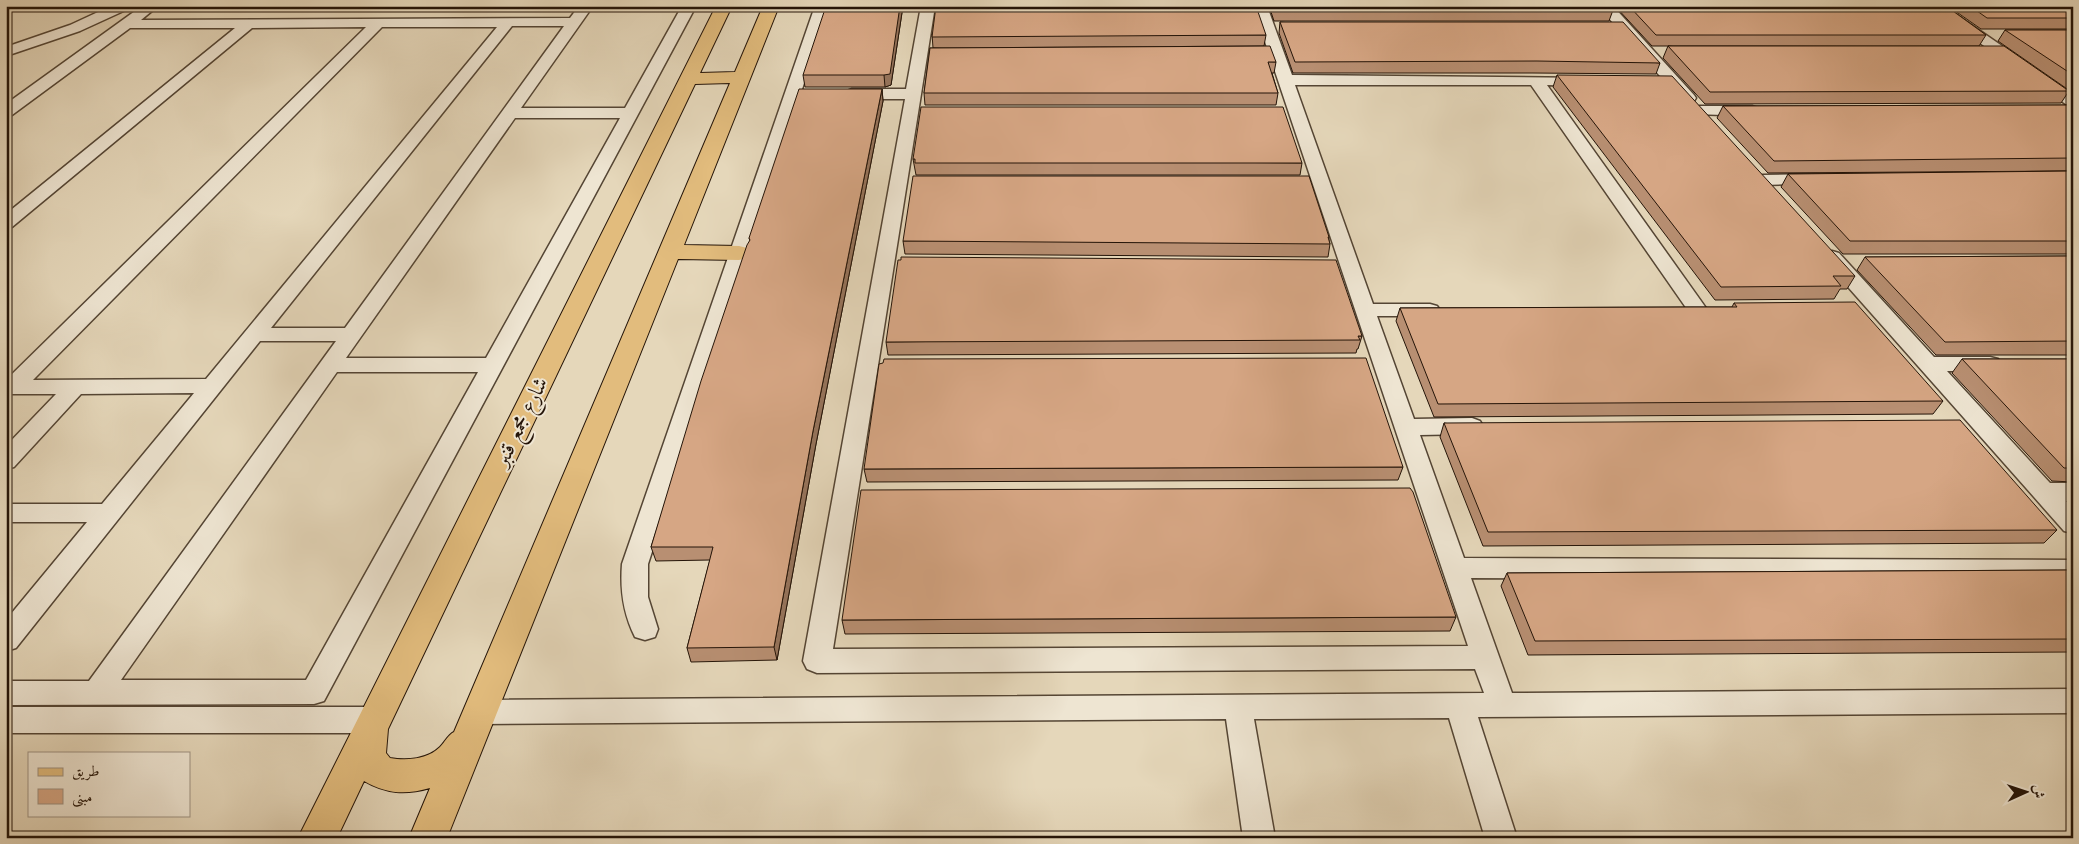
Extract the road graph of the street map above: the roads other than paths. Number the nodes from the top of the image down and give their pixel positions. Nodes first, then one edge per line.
1 (94, 6) edge
2 (124, 6) edge
3 (151, 6) edge
4 (689, 6) edge
5 (724, 6) edge
6 (771, 6) edge
7 (822, 6) edge
8 (928, 6) edge
9 (1260, 6) edge
10 (1605, 6) edge
11 (1935, 6) edge
12 (580, 14) edge
13 (508, 22) junction
14 (378, 23) junction
15 (127, 24) junction
16 (248, 24) junction
17 (1604, 27) edge
18 (1624, 27) junction
19 (1976, 35) junction
20 (2005, 35) edge
21 (6, 40) edge
22 (6, 52) edge
23 (1646, 52) junction
24 (1666, 52) edge
25 (1971, 52) edge
26 (2001, 52) junction
27 (741, 77) junction
28 (690, 79) junction
29 (1286, 80) junction
30 (1536, 81) junction
31 (1604, 81) edge
32 (1653, 81) edge
33 (1673, 81) junction
34 (839, 94) edge
35 (2073, 102) edge
36 (915, 106) junction
37 (2053, 110) edge
38 (2073, 110) edge
39 (1700, 111) junction
40 (1769, 111) edge
41 (6, 112) edge
42 (511, 113) junction
43 (630, 113) junction
44 (1719, 132) edge
45 (1833, 179) edge
46 (1781, 200) edge
47 (6, 223) edge
48 (1818, 242) edge
49 (669, 252) junction
50 (739, 253) junction
51 (1836, 262) junction
52 (1866, 262) edge
53 (1876, 306) junction
54 (1848, 307) edge
55 (1696, 308) edge
56 (1365, 310) junction
57 (1453, 310) edge
58 (353, 334) junction
59 (254, 335) junction
60 (1928, 364) junction
61 (2005, 364) edge
62 (330, 365) junction
63 (493, 365) junction
64 (212, 386) junction
65 (10, 387) edge
66 (75, 387) junction
67 (1953, 424) edge
68 (1983, 424) junction
69 (1495, 426) edge
70 (1406, 427) junction
71 (6, 461) edge
72 (2044, 492) junction
73 (2073, 492) edge
74 (6, 513) edge
75 (110, 513) junction
76 (2073, 524) edge
77 (1455, 568) junction
78 (2073, 570) edge
79 (645, 629) dead end
80 (6, 640) edge
81 (1486, 657) junction
82 (6, 693) edge
83 (96, 693) junction
84 (2073, 701) edge
85 (1460, 705) junction
86 (1502, 705) junction
87 (1238, 707) junction
88 (6, 720) edge
89 (477, 720) junction
90 (373, 723) junction
91 (317, 838) edge
92 (428, 838) edge
93 (1259, 838) edge
94 (1501, 838) edge

1 - 21 street
2 - 22 street
3 - 15 street
4 - 43 street
5 - 28 main road, شارع مجمع قنبر
6 - 27 main road
7 - 50 street
8 - 36 street
9 - 29 street
10 - 18 street
11 - 19 street
12 - 13 street
12 - 42 street
13 - 14 street
13 - 59 street
14 - 16 street
14 - 65 street
15 - 16 street
15 - 41 street
16 - 47 street
17 - 18 street
18 - 23 street
19 - 20 street
19 - 26 street
23 - 24 street
23 - 33 street
25 - 26 street
26 - 35 street
27 - 28 main road
27 - 49 main road
28 - 90 main road, شارع مجمع قنبر
29 - 30 street
29 - 56 street
30 - 31 street
30 - 55 street
32 - 33 street
33 - 39 street
34 - 36 street
36 - 81 street
37 - 38 street
39 - 40 street
39 - 44 street
42 - 43 street
42 - 58 street
43 - 63 street
45 - 46 street
48 - 51 street
49 - 50 main road
49 - 89 main road
50 - 79 street
51 - 52 street
51 - 53 street
53 - 54 street
53 - 60 street
56 - 57 street
56 - 70 street
58 - 59 street
58 - 62 street
59 - 64 street
60 - 61 street
60 - 68 street
62 - 63 street
62 - 83 street
63 - 83 street
64 - 66 street
64 - 75 street
65 - 66 street
66 - 71 street
67 - 68 street
68 - 72 street
69 - 70 street
70 - 77 street
72 - 73 street
72 - 76 street
74 - 75 street
75 - 80 street
77 - 78 street
77 - 81 street
81 - 86 street
82 - 83 street
84 - 86 street
85 - 86 street
85 - 87 street
85 - 94 street
87 - 89 street
87 - 93 street
88 - 90 street
89 - 90 main road
89 - 92 main road
90 - 91 main road, شارع مجمع قنبر

